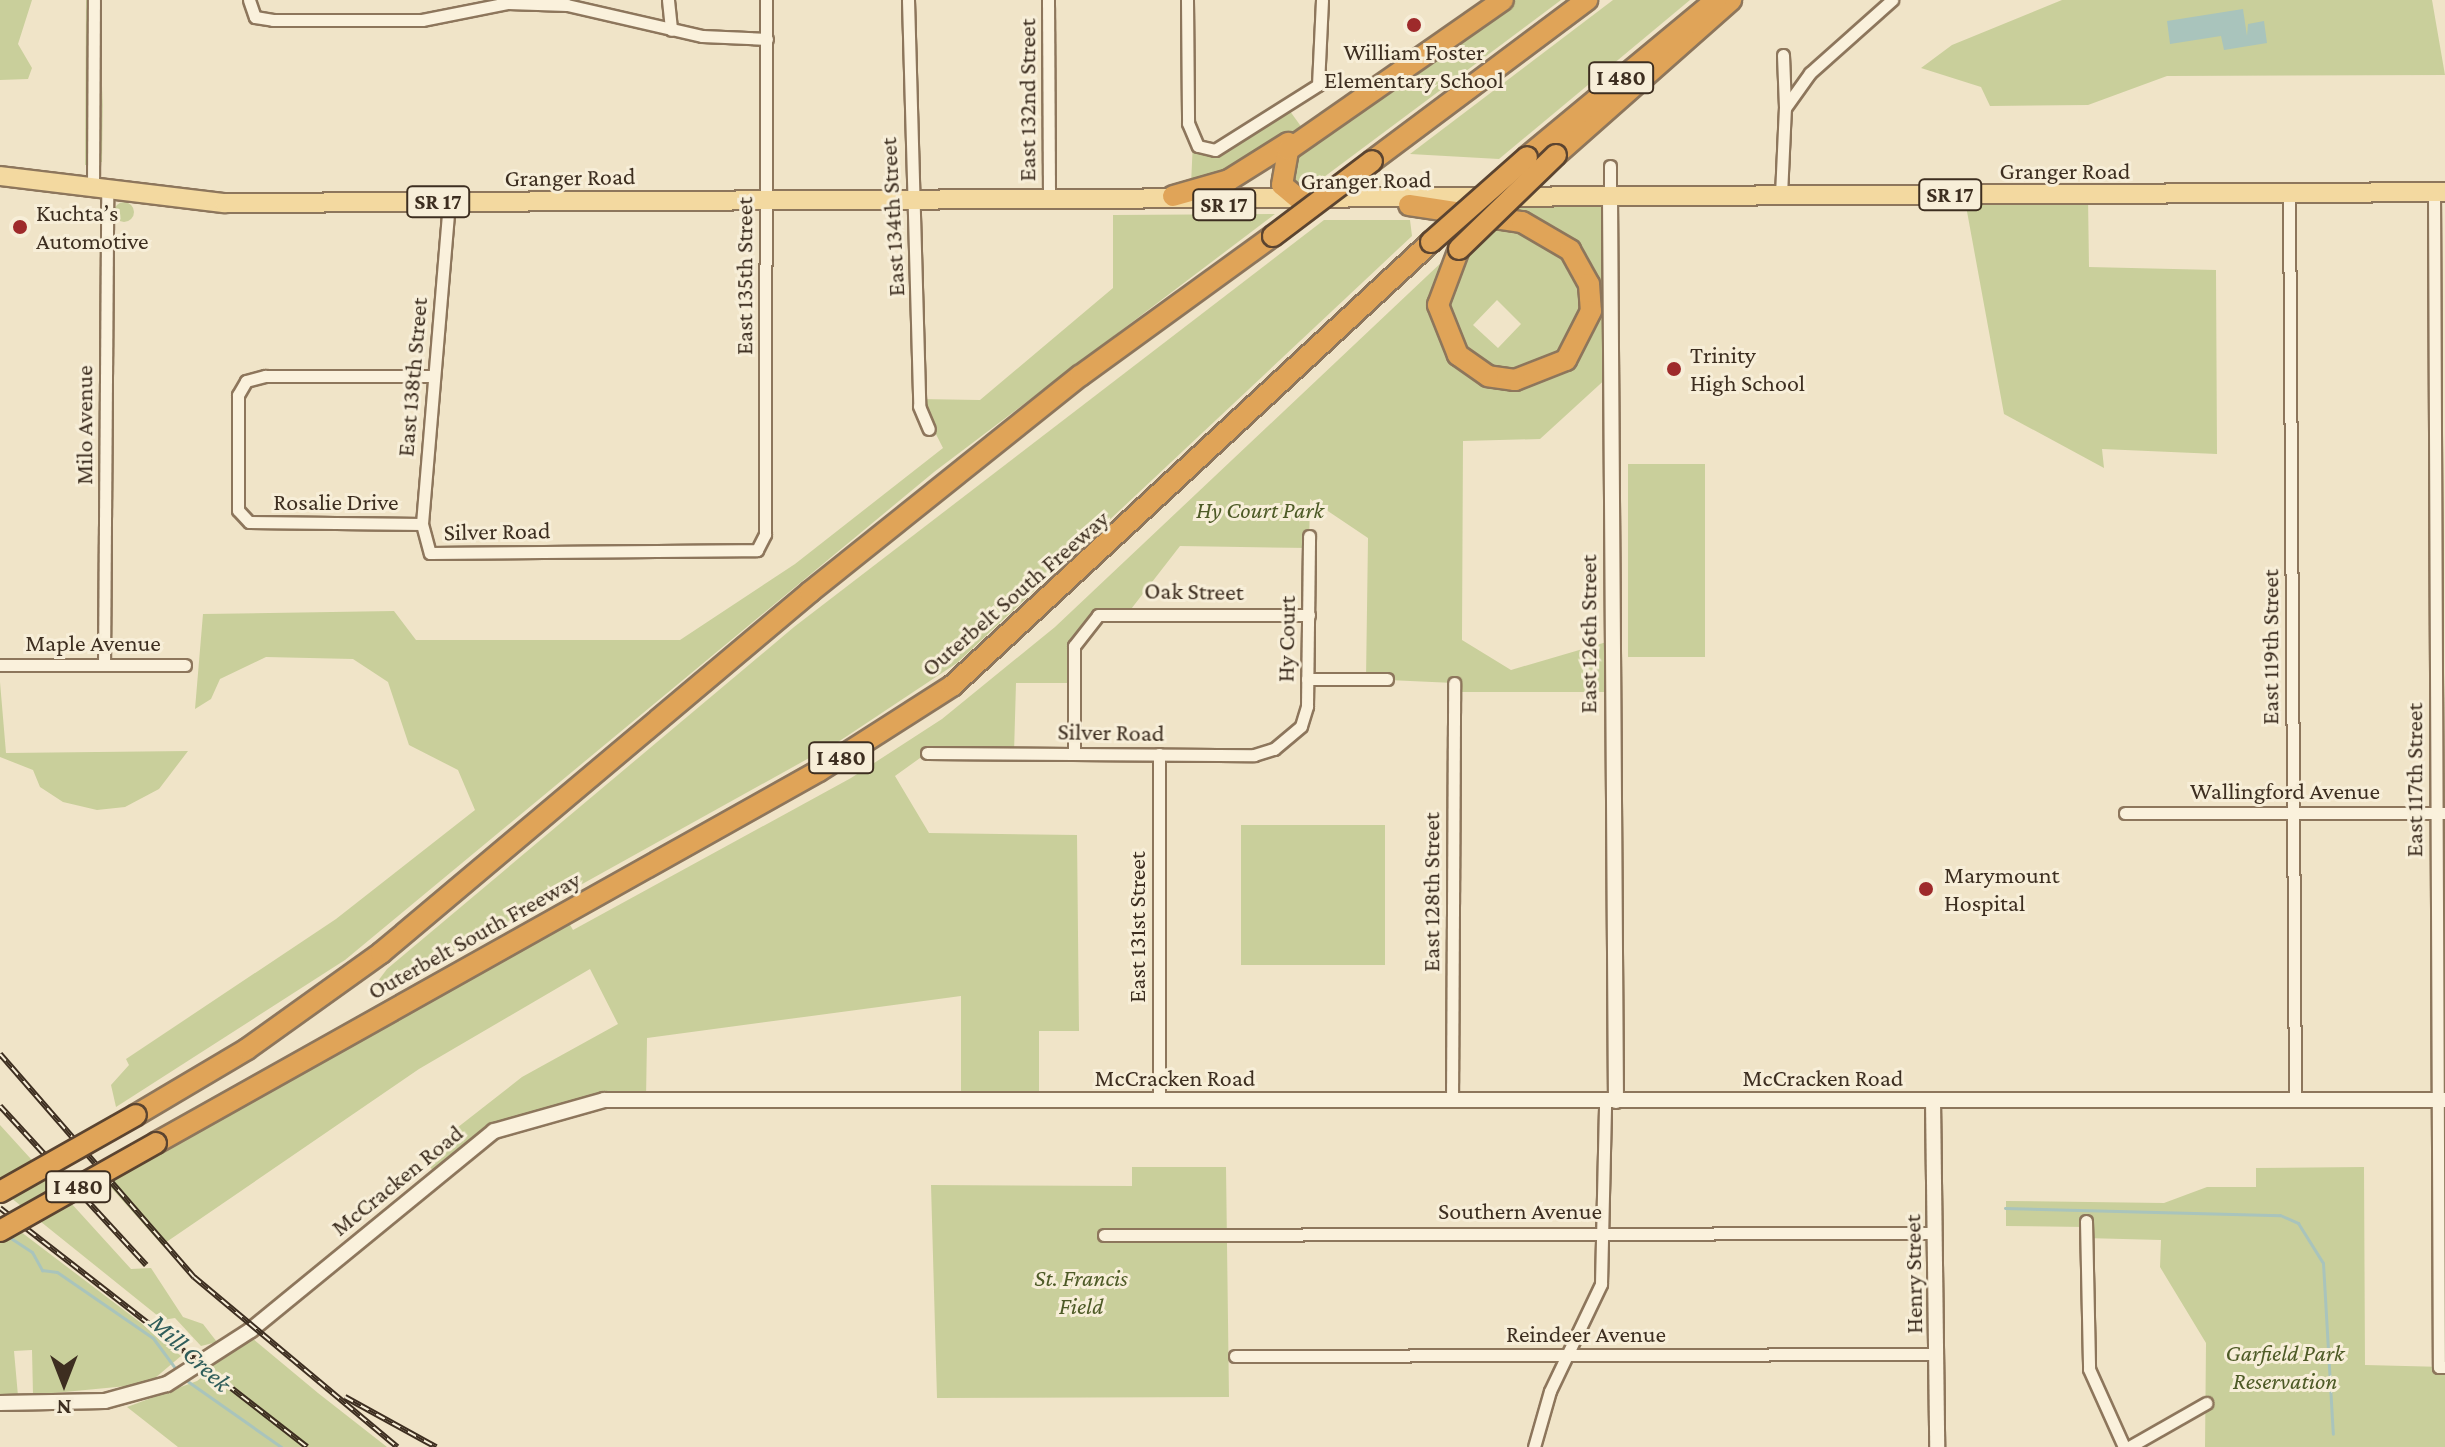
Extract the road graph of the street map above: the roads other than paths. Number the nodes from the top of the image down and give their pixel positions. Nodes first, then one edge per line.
1 (94, 0) edge
2 (249, 0) edge
3 (668, 0) edge
4 (766, 0) edge
5 (908, 0) edge
6 (1048, 0) edge
7 (1187, 0) edge
8 (1322, 0) edge
9 (1503, 0) edge
10 (1587, 0) edge
11 (1716, 0) edge
12 (1731, 0) edge
13 (1892, 0) edge
14 (671, 30) junction
15 (767, 39) junction
16 (1783, 55) dead end
17 (1785, 108) junction
18 (1339, 111) junction
19 (1610, 166) dead end
20 (0, 176) edge
21 (100, 184) junction
22 (2440, 192) edge
23 (2289, 194) junction
24 (1781, 195) junction
25 (1173, 196) junction
26 (917, 197) junction
27 (1588, 197) junction
28 (1610, 197) junction
29 (767, 198) junction
30 (1049, 199) junction
31 (1144, 199) junction
32 (1299, 200) junction
33 (449, 202) junction
34 (1409, 205) junction
35 (434, 376) junction
36 (929, 429) dead end
37 (422, 524) junction
38 (1309, 536) dead end
39 (757, 550) joint
40 (430, 553) joint
41 (1309, 615) junction
42 (0, 665) edge
43 (104, 665) junction
44 (185, 665) dead end
45 (1307, 679) junction
46 (1387, 679) dead end
47 (1454, 683) dead end
48 (1290, 737) joint
49 (927, 753) dead end
50 (1074, 753) junction
51 (1159, 754) junction
52 (2125, 813) dead end
53 (2293, 813) junction
54 (2441, 813) edge
55 (1159, 1099) junction
56 (1933, 1100) junction
57 (2295, 1100) junction
58 (2442, 1100) edge
59 (1452, 1101) junction
60 (1611, 1101) junction
61 (0, 1192) edge
62 (2086, 1221) dead end
63 (0, 1231) edge
64 (1605, 1233) junction
65 (1935, 1233) junction
66 (1104, 1235) dead end
67 (1937, 1354) junction
68 (1235, 1356) dead end
69 (1568, 1356) junction
70 (2442, 1367) edge
71 (0, 1403) edge
72 (2206, 1403) dead end
73 (1534, 1447) edge
74 (1937, 1447) edge
75 (2126, 1447) edge

1 - 21 street, Milo Avenue
2 - 14 street
3 - 14 street
4 - 15 street, East 135th Street
5 - 26 street, East 134th Street
6 - 30 street, East 132nd Street
7 - 8 street
9 - 18 highway
10 - 61 highway, Outerbelt South Freeway / I 480, bridge
11 - 63 highway, Outerbelt South Freeway / I 480, bridge
12 - 34 highway, bridge
13 - 17 street
14 - 15 street
15 - 29 street, East 135th Street
16 - 17 street
17 - 24 street
18 - 25 highway
18 - 32 highway
19 - 28 street, East 126th Street
20 - 21 main road, Granger Road / SR 17
21 - 33 main road, Granger Road / SR 17
21 - 43 street, Milo Avenue
22 - 23 main road, Granger Road / SR 17
22 - 54 street, East 117th Street
23 - 24 main road, Granger Road / SR 17
23 - 53 street, East 119th Street
24 - 28 main road, Granger Road / SR 17
25 - 31 main road, Granger Road / SR 17
25 - 32 main road, Granger Road / SR 17
26 - 29 main road, Granger Road / SR 17
26 - 30 main road, Granger Road / SR 17
26 - 36 street, East 134th Street
27 - 28 main road, Granger Road / SR 17
27 - 32 main road, Granger Road / SR 17
27 - 34 main road, Granger Road / SR 17
28 - 60 street, East 126th Street
29 - 33 main road, Granger Road / SR 17
29 - 39 street, East 135th Street
30 - 31 main road, Granger Road / SR 17
31 - 32 main road, Granger Road / SR 17
32 - 34 main road, Granger Road / SR 17
33 - 35 street, East 138th Street
35 - 37 street, East 138th Street
35 - 37 street, Rosalie Drive
37 - 40 street, East 138th Street
38 - 41 street, Hy Court
39 - 40 street, Silver Road
41 - 45 street, Hy Court
41 - 50 street, Oak Street
42 - 43 street, Maple Avenue
43 - 44 street, Maple Avenue
45 - 46 street
45 - 48 street, Hy Court
47 - 59 street, East 128th Street
48 - 51 street, Silver Road
49 - 50 street, Silver Road
50 - 51 street, Silver Road
51 - 55 street, East 131st Street
52 - 53 street, Wallingford Avenue
53 - 54 street, Wallingford Avenue
53 - 57 street, East 119th Street
54 - 58 street, East 117th Street
55 - 59 street, McCracken Road
55 - 71 street, McCracken Road
56 - 57 street, McCracken Road
56 - 60 street, McCracken Road
56 - 65 street, Henry Street
57 - 58 street, McCracken Road
58 - 70 street, East 117th Street
59 - 60 street, McCracken Road
60 - 64 street
62 - 75 street
64 - 65 street, Southern Avenue
64 - 66 street, Southern Avenue
64 - 69 street
65 - 67 street, Henry Street
67 - 69 street, Reindeer Avenue
67 - 74 street, Henry Street
68 - 69 street, Reindeer Avenue
69 - 73 street
72 - 75 street

